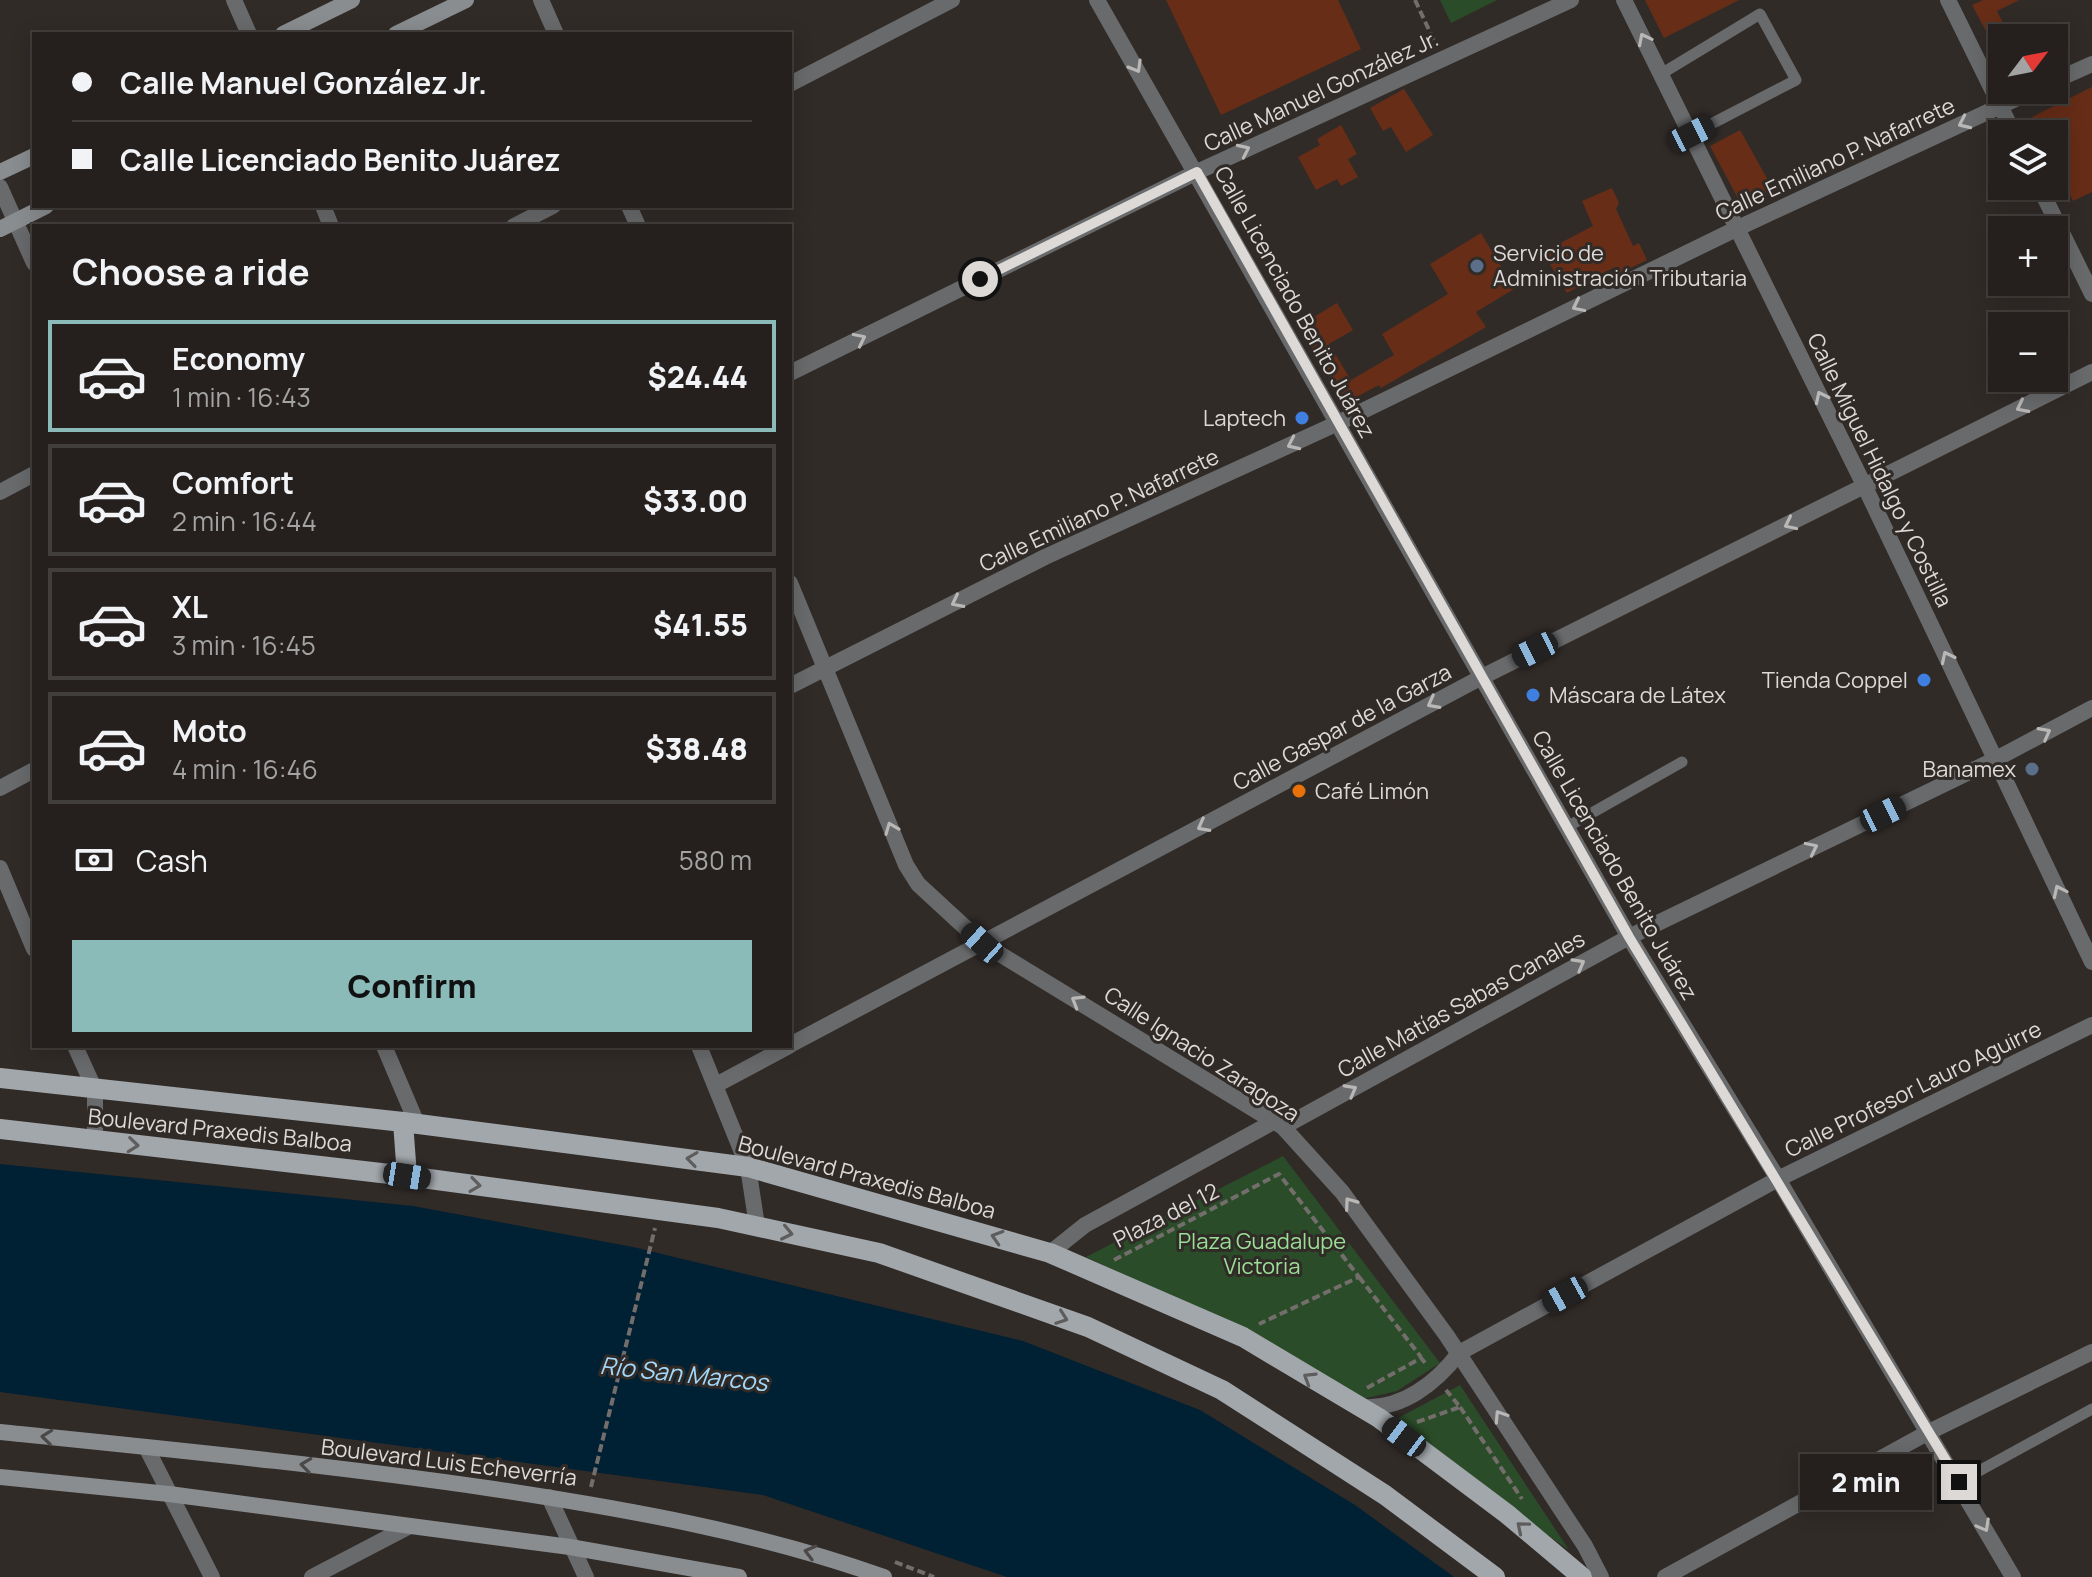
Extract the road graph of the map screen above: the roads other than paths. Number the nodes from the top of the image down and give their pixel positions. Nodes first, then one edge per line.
1 (234, 0) edge
2 (352, 0) edge
3 (466, 0) edge
4 (541, 0) edge
5 (952, 0) edge
6 (1097, 0) edge
7 (1571, 0) edge
8 (1624, 0) edge
9 (1948, 0) edge
10 (248, 32) edge
11 (287, 32) edge
12 (400, 32) edge
13 (555, 32) edge
14 (2092, 64) edge
15 (1661, 74) junction
16 (2068, 75) edge
17 (792, 83) edge
18 (2004, 104) edge
19 (2000, 106) junction
20 (2007, 120) edge
21 (1692, 134) junction
22 (32, 157) edge
23 (0, 172) edge
24 (1197, 172) junction
25 (0, 187) edge
26 (2046, 200) edge
27 (42, 208) edge
28 (549, 208) edge
29 (518, 224) edge
30 (8, 225) edge
31 (1738, 228) junction
32 (32, 260) edge
33 (2092, 294) edge
34 (792, 372) edge
35 (2092, 372) edge
36 (1338, 423) junction
37 (32, 475) edge
38 (1865, 487) junction
39 (0, 492) edge
40 (792, 588) edge
41 (826, 668) junction
42 (1480, 678) junction
43 (792, 685) edge
44 (2092, 708) edge
45 (1996, 759) junction
46 (1682, 762) dead end
47 (32, 771) edge
48 (0, 788) edge
49 (1567, 827) junction
50 (0, 868) edge
51 (1629, 937) junction
52 (982, 943) junction
53 (32, 944) edge
54 (2092, 962) edge
55 (2092, 1025) edge
56 (792, 1044) edge
57 (385, 1048) edge
58 (700, 1048) edge
59 (785, 1048) edge
60 (78, 1053) edge
61 (0, 1078) edge
62 (716, 1085) junction
63 (95, 1090) junction
64 (410, 1124) junction
65 (1278, 1125) junction
66 (0, 1129) edge
67 (95, 1140) junction
68 (748, 1167) junction
69 (407, 1176) junction
70 (1778, 1179) junction
71 (757, 1226) junction
72 (1050, 1253) junction
73 (2092, 1352) edge
74 (1459, 1353) junction
75 (1354, 1406) junction
76 (2092, 1409) edge
77 (0, 1432) edge
78 (1927, 1433) junction
79 (146, 1447) junction
80 (0, 1477) edge
81 (1959, 1482) junction
82 (169, 1494) junction
83 (549, 1497) junction
84 (410, 1526) junction
85 (570, 1547) junction
86 (212, 1577) edge
87 (312, 1577) edge
88 (586, 1577) edge
89 (739, 1577) edge
90 (884, 1577) edge
91 (1495, 1577) edge
92 (1582, 1577) edge
93 (1601, 1577) edge
94 (1665, 1577) edge
95 (2013, 1577) edge

1 - 10 street
2 - 11 main road
3 - 12 main road
4 - 13 street
5 - 17 street
6 -> 24 street, Calle Licenciado Benito Juárez
24 -> 7 street, Calle Manuel González Jr.
15 -> 8 street, Calle Miguel Hidalgo y Costilla
9 - 19 street
14 - 16 street
15 - 21 street, Calle Miguel Hidalgo y Costilla
15 - 21 lane
18 - 19 street, Calle Emiliano P. Nafarrete
19 - 20 street
19 -> 31 street, Calle Emiliano P. Nafarrete
21 - 31 street, Calle Miguel Hidalgo y Costilla
22 - 23 main road
34 -> 24 street, Calle Manuel González Jr.
24 - 36 street, Calle Licenciado Benito Juárez
25 - 30 street
26 - 33 street
27 - 30 main road
28 - 29 street
30 - 32 street
31 -> 36 street, Calle Emiliano P. Nafarrete
38 -> 31 street, Calle Miguel Hidalgo y Costilla
35 -> 38 street, Calle Gaspar de la Garza
36 -> 41 street, Calle Emiliano P. Nafarrete
36 - 42 street, Calle Licenciado Benito Juárez
37 - 39 street
38 -> 42 street, Calle Gaspar de la Garza
45 -> 38 street, Calle Miguel Hidalgo y Costilla
40 - 41 street, Calle Ignacio Zaragoza
41 - 43 street, Calle Emiliano P. Nafarrete
52 -> 41 street, Calle Ignacio Zaragoza
42 - 49 street, Calle Licenciado Benito Juárez
42 -> 52 street, Calle Gaspar de la Garza
45 -> 44 street, Calle Matías Sabas Canales
51 -> 45 street, Calle Matías Sabas Canales
54 -> 45 street, Calle Miguel Hidalgo y Costilla
46 - 49 lane
47 - 48 street
49 - 51 street, Calle Licenciado Benito Juárez
50 - 53 street
65 -> 51 street, Calle Matías Sabas Canales
51 - 70 street, Calle Licenciado Benito Juárez
52 - 56 street, Calle Gaspar de la Garza
65 -> 52 street, Calle Ignacio Zaragoza
55 - 70 street, Calle Profesor Lauro Aguirre
57 - 64 street
58 - 62 street
59 - 62 street, Calle Gaspar de la Garza
60 - 63 street
61 - 63 main road, Boulevard Praxedis Balboa
62 - 68 street
63 - 64 main road, Boulevard Praxedis Balboa
63 - 67 street
68 -> 64 main road, Boulevard Praxedis Balboa
64 - 69 main road
65 - 72 street, Calle Matías Sabas Canales
74 -> 65 street, Calle Ignacio Zaragoza
66 - 67 main road, Boulevard Praxedis Balboa
67 -> 69 main road, Boulevard Praxedis Balboa
68 - 71 street
72 -> 68 main road, Boulevard Praxedis Balboa
69 -> 71 main road, Boulevard Praxedis Balboa
70 - 74 street, Calle Profesor Lauro Aguirre
70 - 78 street, Calle Licenciado Benito Juárez
71 -> 91 main road, Boulevard Praxedis Balboa
75 -> 72 main road, Boulevard Praxedis Balboa
73 - 78 street
74 - 75 street
93 -> 74 street, Calle Ignacio Zaragoza
92 -> 75 main road, Boulevard Praxedis Balboa
76 - 81 lane
79 -> 77 main road, Boulevard Luis Echeverría
78 - 81 street, Calle Licenciado Benito Juárez
78 - 94 street
79 - 82 street
83 -> 79 main road, Boulevard Luis Echeverría
80 - 82 main road
81 -> 95 street, Calle Licenciado Benito Juárez
82 - 84 main road
82 - 86 street
83 - 85 street
90 -> 83 main road, Boulevard Luis Echeverría
84 - 85 main road
84 - 87 street
85 - 88 street
85 - 89 main road

